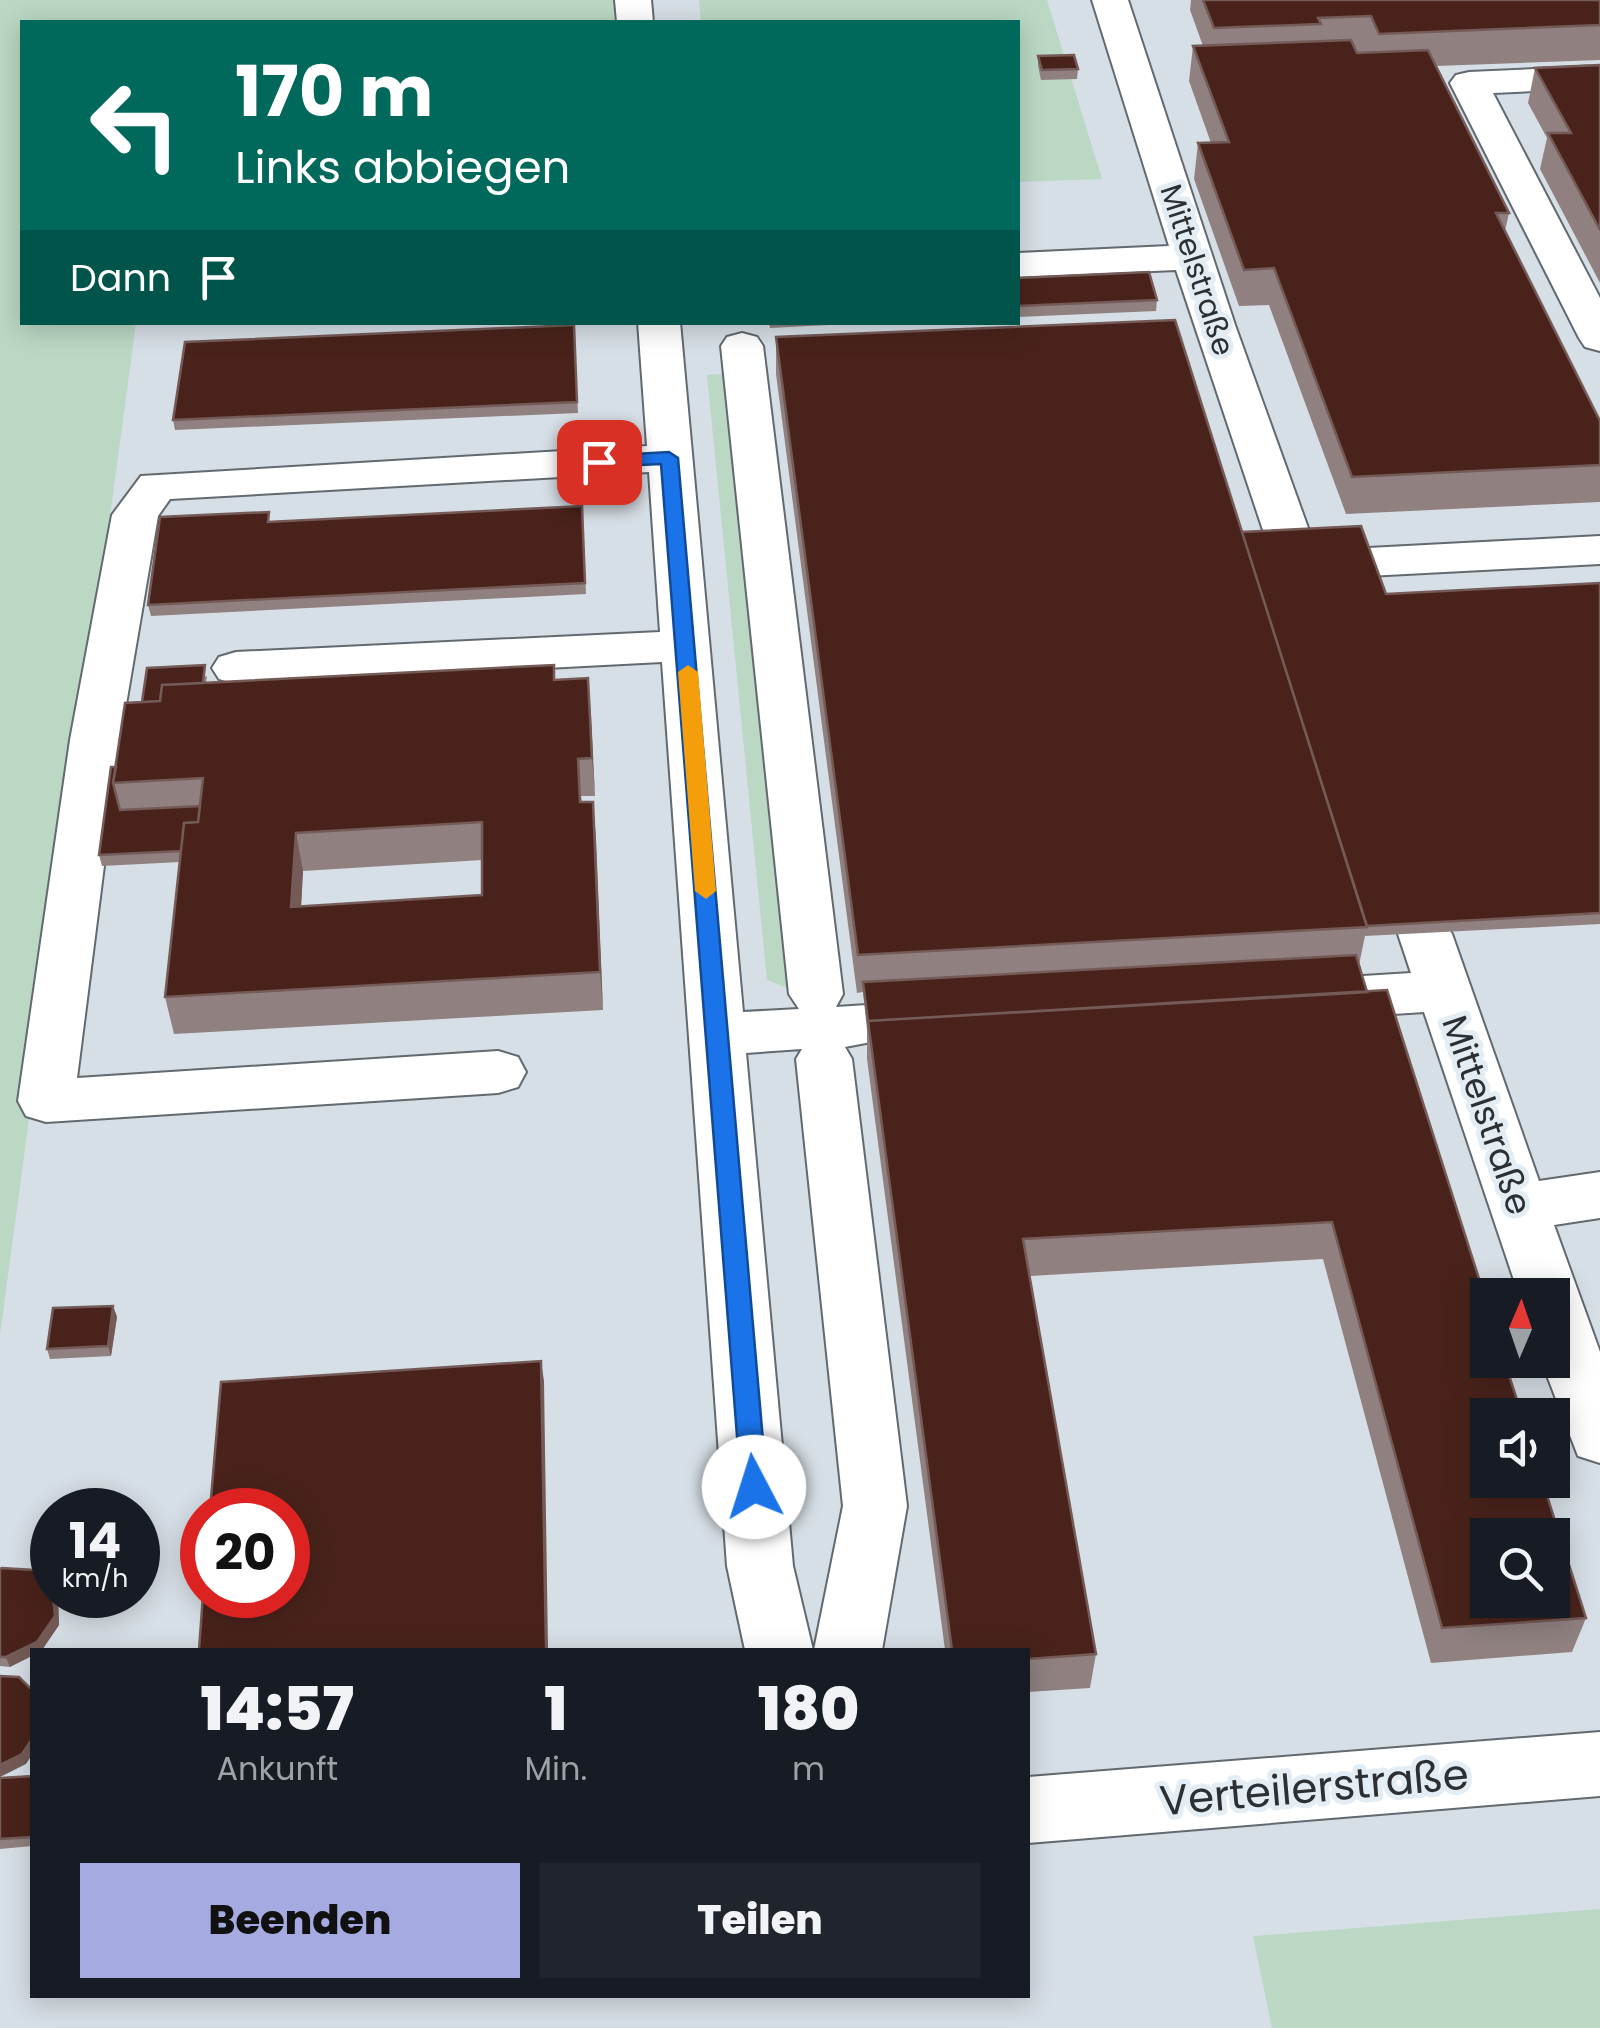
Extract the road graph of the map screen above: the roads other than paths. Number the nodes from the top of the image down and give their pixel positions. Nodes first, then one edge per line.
1 (1110, 0) edge
2 (1600, 77) edge
3 (1192, 258) junction
4 (1020, 265) edge
5 (1600, 338) edge
6 (708, 343) edge
7 (669, 458) junction
8 (1289, 539) edge
9 (1600, 550) edge
10 (1368, 562) edge
11 (686, 646) junction
12 (236, 668) dead end
13 (1425, 934) edge
14 (1445, 991) junction
15 (816, 994) dead end
16 (1363, 996) edge
17 (717, 1034) junction
18 (498, 1072) dead end
19 (1600, 1195) edge
20 (1518, 1208) junction
21 (1543, 1278) edge
22 (1570, 1354) edge
23 (1600, 1438) edge
24 (778, 1648) edge
25 (848, 1648) edge
26 (1600, 1764) edge
27 (1030, 1810) edge

1 - 3 lane, Mittelstraße
2 - 5 lane
3 - 4 lane
3 - 8 lane, Mittelstraße
6 - 7 lane
6 - 15 lane
7 - 11 lane
7 - 18 lane
9 - 10 lane
11 - 12 lane
11 - 17 lane
13 - 14 lane, Mittelstraße
14 - 16 lane
14 - 20 lane, Mittelstraße
17 - 24 lane
17 - 25 lane
19 - 20 lane
20 - 21 lane, Mittelstraße
22 - 23 lane
26 - 27 lane, Verteilerstraße

